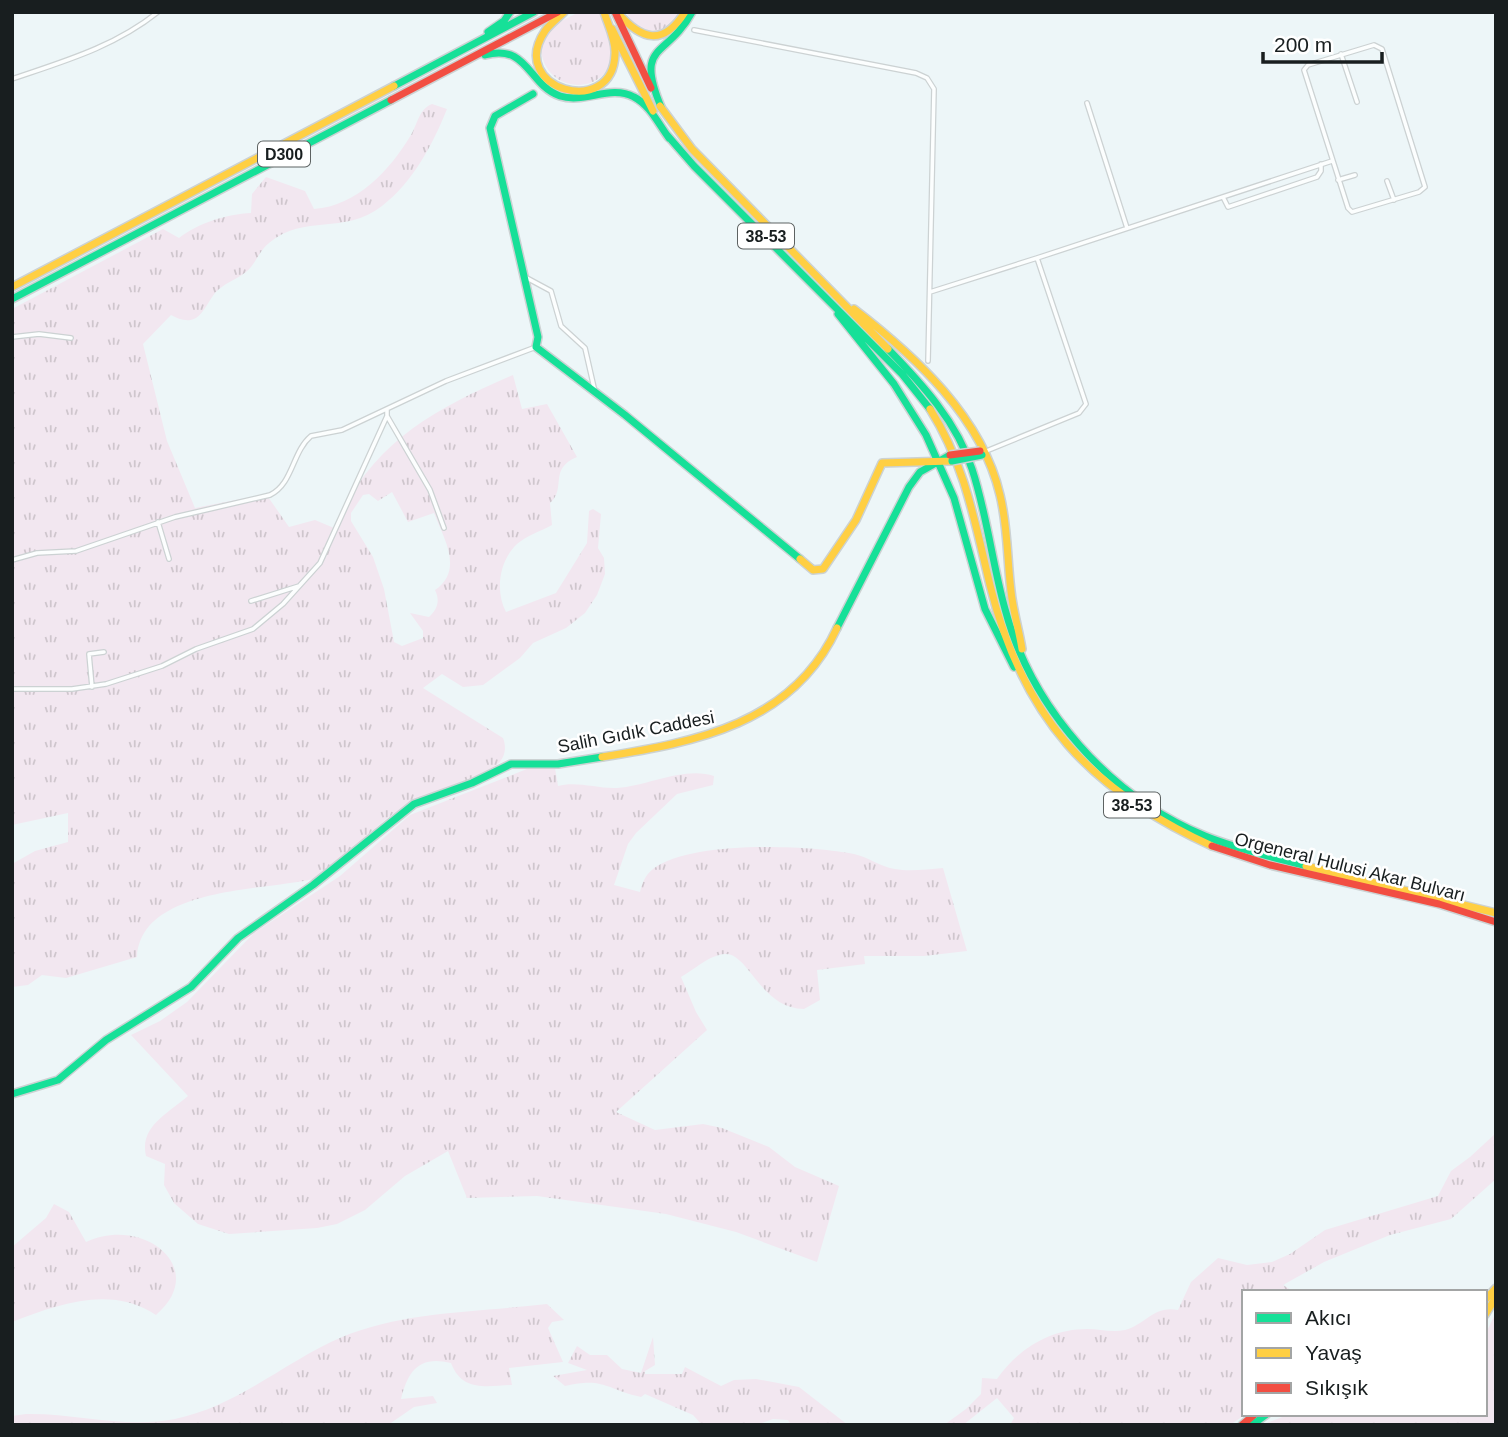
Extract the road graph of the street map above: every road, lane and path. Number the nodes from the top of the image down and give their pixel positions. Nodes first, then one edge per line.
1 (158, 12) edge
2 (510, 12) edge
3 (534, 12) edge
4 (558, 12) edge
5 (564, 12) edge
6 (604, 12) edge
7 (616, 12) edge
8 (685, 12) edge
9 (691, 12) edge
10 (694, 30) dead end
11 (464, 48) junction
12 (1341, 54) junction
13 (432, 78) junction
14 (12, 79) edge
15 (533, 94) dead end
16 (1357, 102) dead end
17 (1087, 103) dead end
18 (661, 107) junction
19 (669, 138) junction
20 (1332, 161) junction
21 (1321, 164) junction
22 (1355, 175) dead end
23 (1338, 180) junction
24 (1387, 181) dead end
25 (1223, 197) junction
26 (1394, 200) junction
27 (1127, 228) junction
28 (1037, 258) junction
29 (525, 277) junction
30 (12, 287) edge
31 (930, 292) junction
32 (838, 297) junction
33 (12, 299) edge
34 (832, 306) junction
35 (12, 337) edge
36 (71, 338) dead end
37 (536, 346) junction
38 (928, 361) dead end
39 (595, 392) junction
40 (387, 410) junction
41 (387, 416) junction
42 (982, 453) junction
43 (937, 461) junction
44 (158, 522) junction
45 (444, 528) dead end
46 (169, 559) dead end
47 (12, 560) edge
48 (300, 586) junction
49 (251, 601) dead end
50 (104, 652) dead end
51 (1023, 659) junction
52 (1024, 681) junction
53 (92, 687) junction
54 (12, 689) edge
55 (1496, 913) edge
56 (1496, 922) edge
57 (12, 1094) edge

1 - 14 street
2 - 11 main road
3 - 11 main road, D300
4 - 13 main road, D300
5 - 6 main road
6 - 19 main road, Orgeneral Hulusi Akar Bulvarı / 38-53
7 - 8 main road
7 - 18 main road, Orgeneral Hulusi Akar Bulvarı / 38-53
9 - 18 main road
10 - 31 street
11 - 30 main road, D300
12 - 16 street
12 - 20 street
12 - 26 street
13 - 19 main road
13 - 33 main road, D300
15 - 29 main road
17 - 27 street
18 - 32 main road, Orgeneral Hulusi Akar Bulvarı / 38-53
19 - 34 main road, Orgeneral Hulusi Akar Bulvarı / 38-53
20 - 21 street
20 - 23 street
21 - 25 street
21 - 25 street
22 - 23 street
23 - 26 street
24 - 26 street
25 - 27 street
27 - 28 street
28 - 31 street
28 - 42 street
29 - 37 main road
29 - 39 street
31 - 38 street
32 - 42 main road
32 - 51 main road, Orgeneral Hulusi Akar Bulvarı / 38-53
34 - 43 main road
34 - 52 main road, Orgeneral Hulusi Akar Bulvarı / 38-53
35 - 36 street
37 - 39 main road
37 - 40 street
39 - 43 main road
40 - 41 street
40 - 44 street
41 - 45 street
41 - 48 street
42 - 43 main road, bridge
42 - 51 main road
43 - 52 main road
43 - 57 main road, Salih Gıdık Caddesi
44 - 46 street
44 - 47 street
48 - 49 street
48 - 53 street
50 - 53 street
51 - 55 main road, Orgeneral Hulusi Akar Bulvarı / 38-53
52 - 56 main road, Orgeneral Hulusi Akar Bulvarı / 38-53
53 - 54 street

